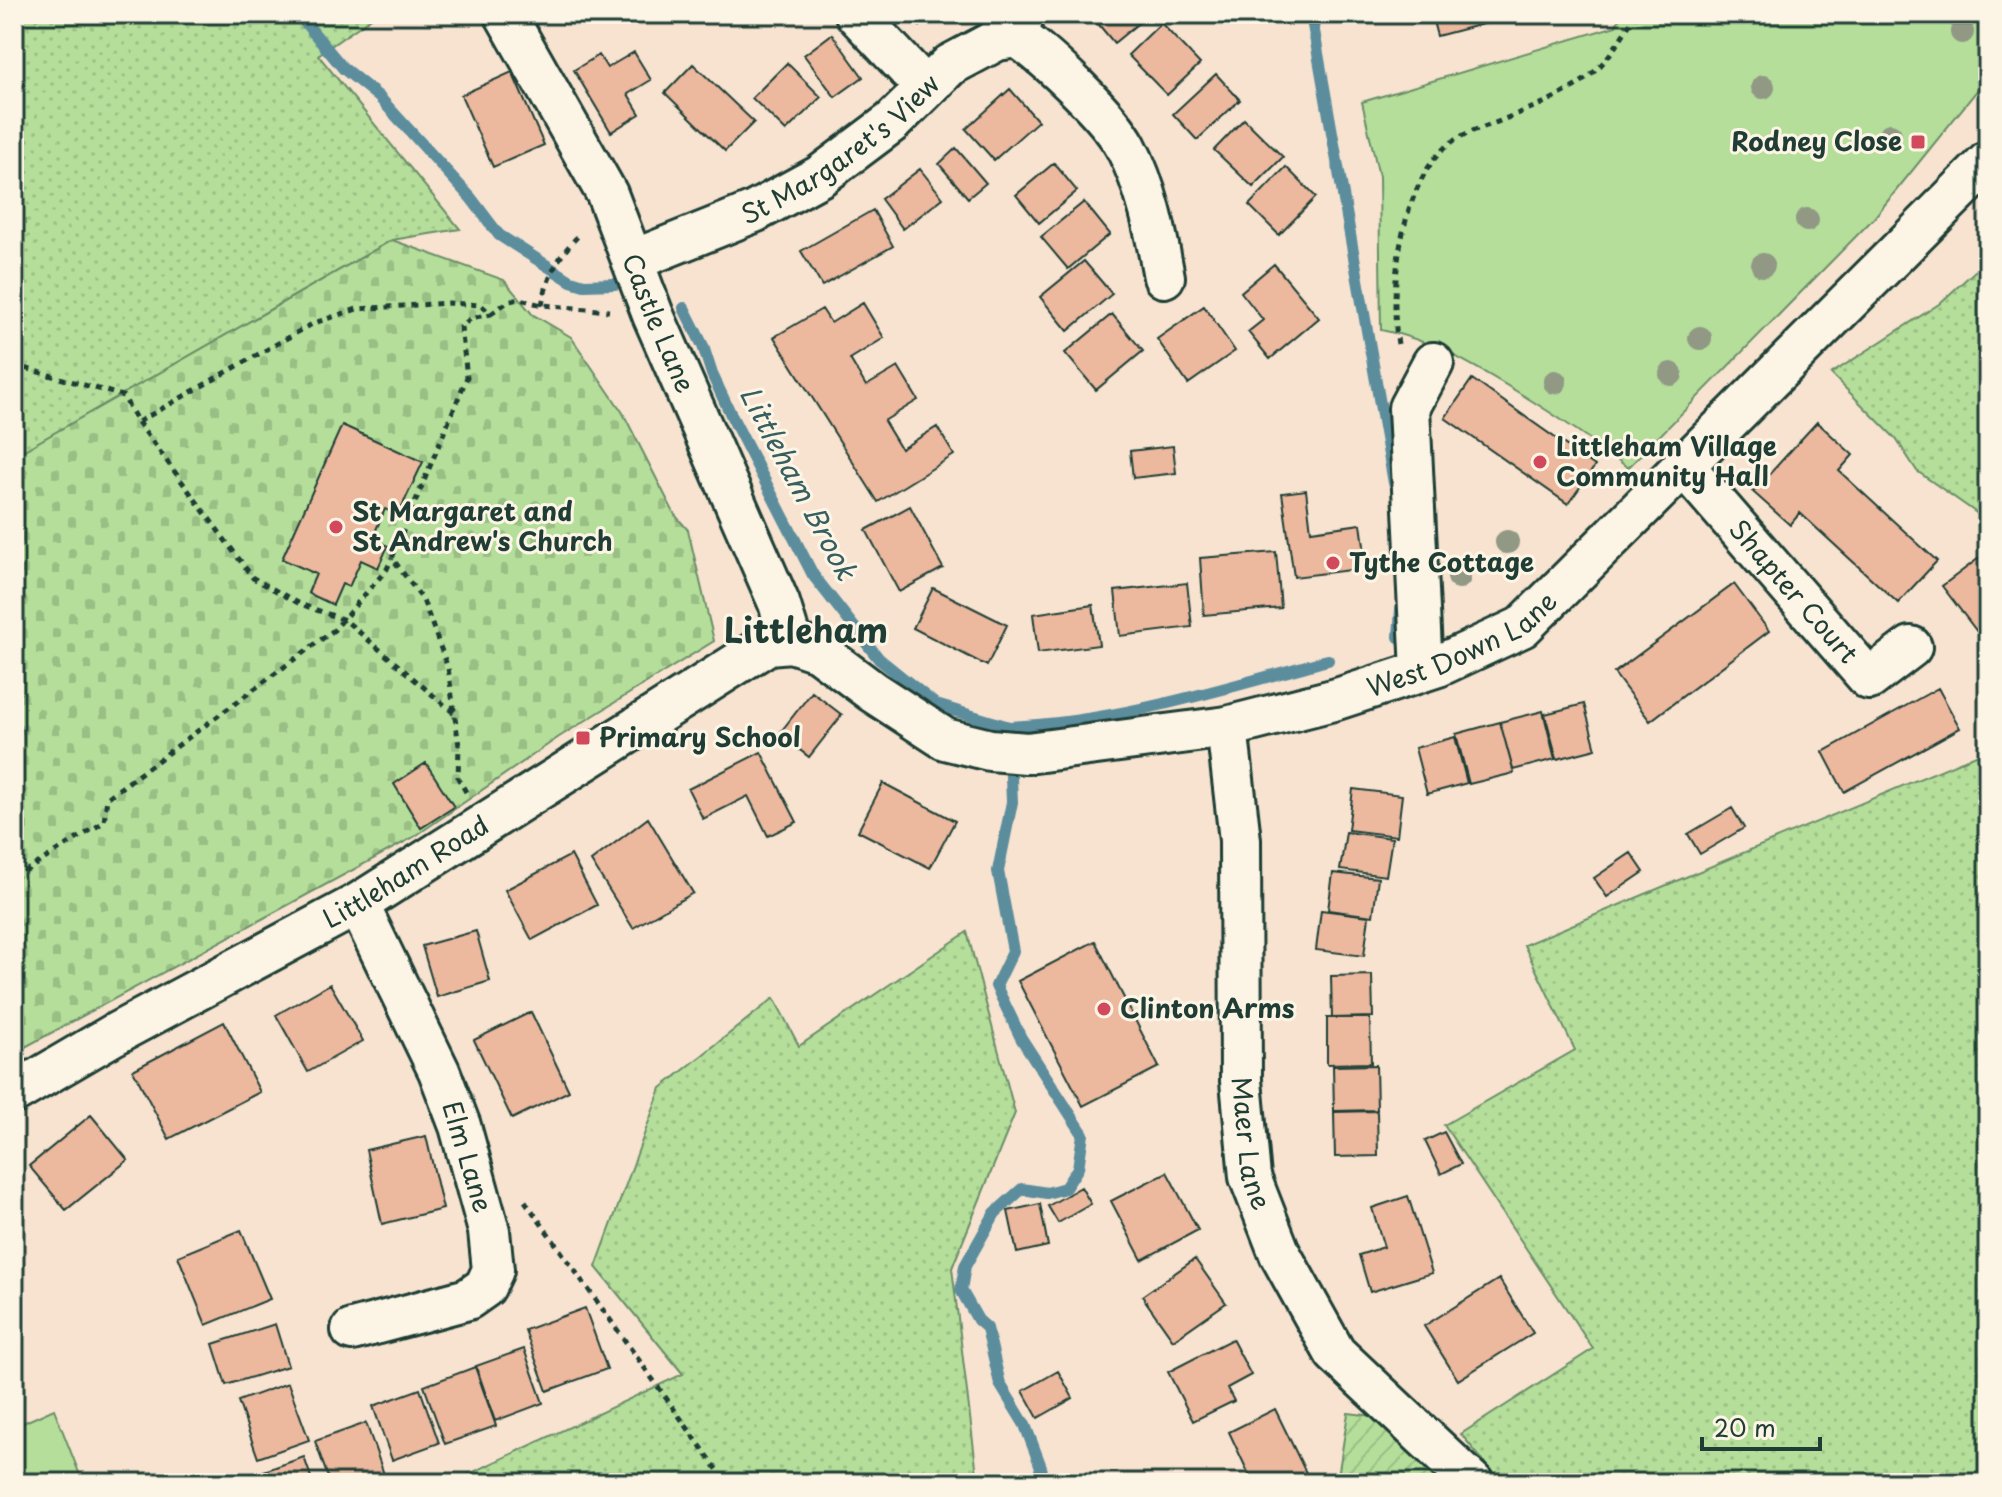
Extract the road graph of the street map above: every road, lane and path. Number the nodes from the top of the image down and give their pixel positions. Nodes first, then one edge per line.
1 (505, 14) edge
2 (856, 14) edge
3 (1636, 14) edge
4 (1020, 25) edge
5 (925, 87) junction
6 (1988, 162) edge
7 (561, 253) dead end
8 (634, 260) junction
9 (1164, 277) dead end
10 (542, 305) junction
11 (491, 314) junction
12 (653, 315) junction
13 (1433, 363) dead end
14 (14, 365) edge
15 (1409, 408) junction
16 (138, 422) junction
17 (1683, 465) junction
18 (392, 558) junction
19 (345, 620) junction
20 (791, 642) junction
21 (1911, 647) dead end
22 (1422, 671) junction
23 (455, 715) junction
24 (1227, 727) junction
25 (486, 823) junction
26 (14, 878) edge
27 (358, 904) junction
28 (14, 1093) edge
29 (476, 1193) junction
30 (352, 1330) dead end
31 (727, 1483) edge
32 (1473, 1483) edge

1 - 8 street, Castle Lane
2 - 5 street
3 - 15 path
4 - 5 street, St Margaret's View
4 - 9 street
5 - 8 street, St Margaret's View
6 - 17 street, West Down Lane
7 - 10 path
8 - 12 street, Castle Lane
10 - 11 path
10 - 12 path
11 - 16 path
11 - 18 path
12 - 20 street, Castle Lane
13 - 15 street
14 - 16 path
15 - 22 street
16 - 19 path
17 - 21 street, Shapter Court
17 - 22 street, West Down Lane
18 - 19 path
18 - 23 path
19 - 23 path
19 - 26 path
20 - 24 street, West Down Lane
20 - 25 street, Littleham Road
22 - 24 street, West Down Lane
23 - 25 path
24 - 32 street, Maer Lane
25 - 27 street, Littleham Road
27 - 28 street, Littleham Road
27 - 29 street, Elm Lane
29 - 30 street, Elm Lane
29 - 31 path

